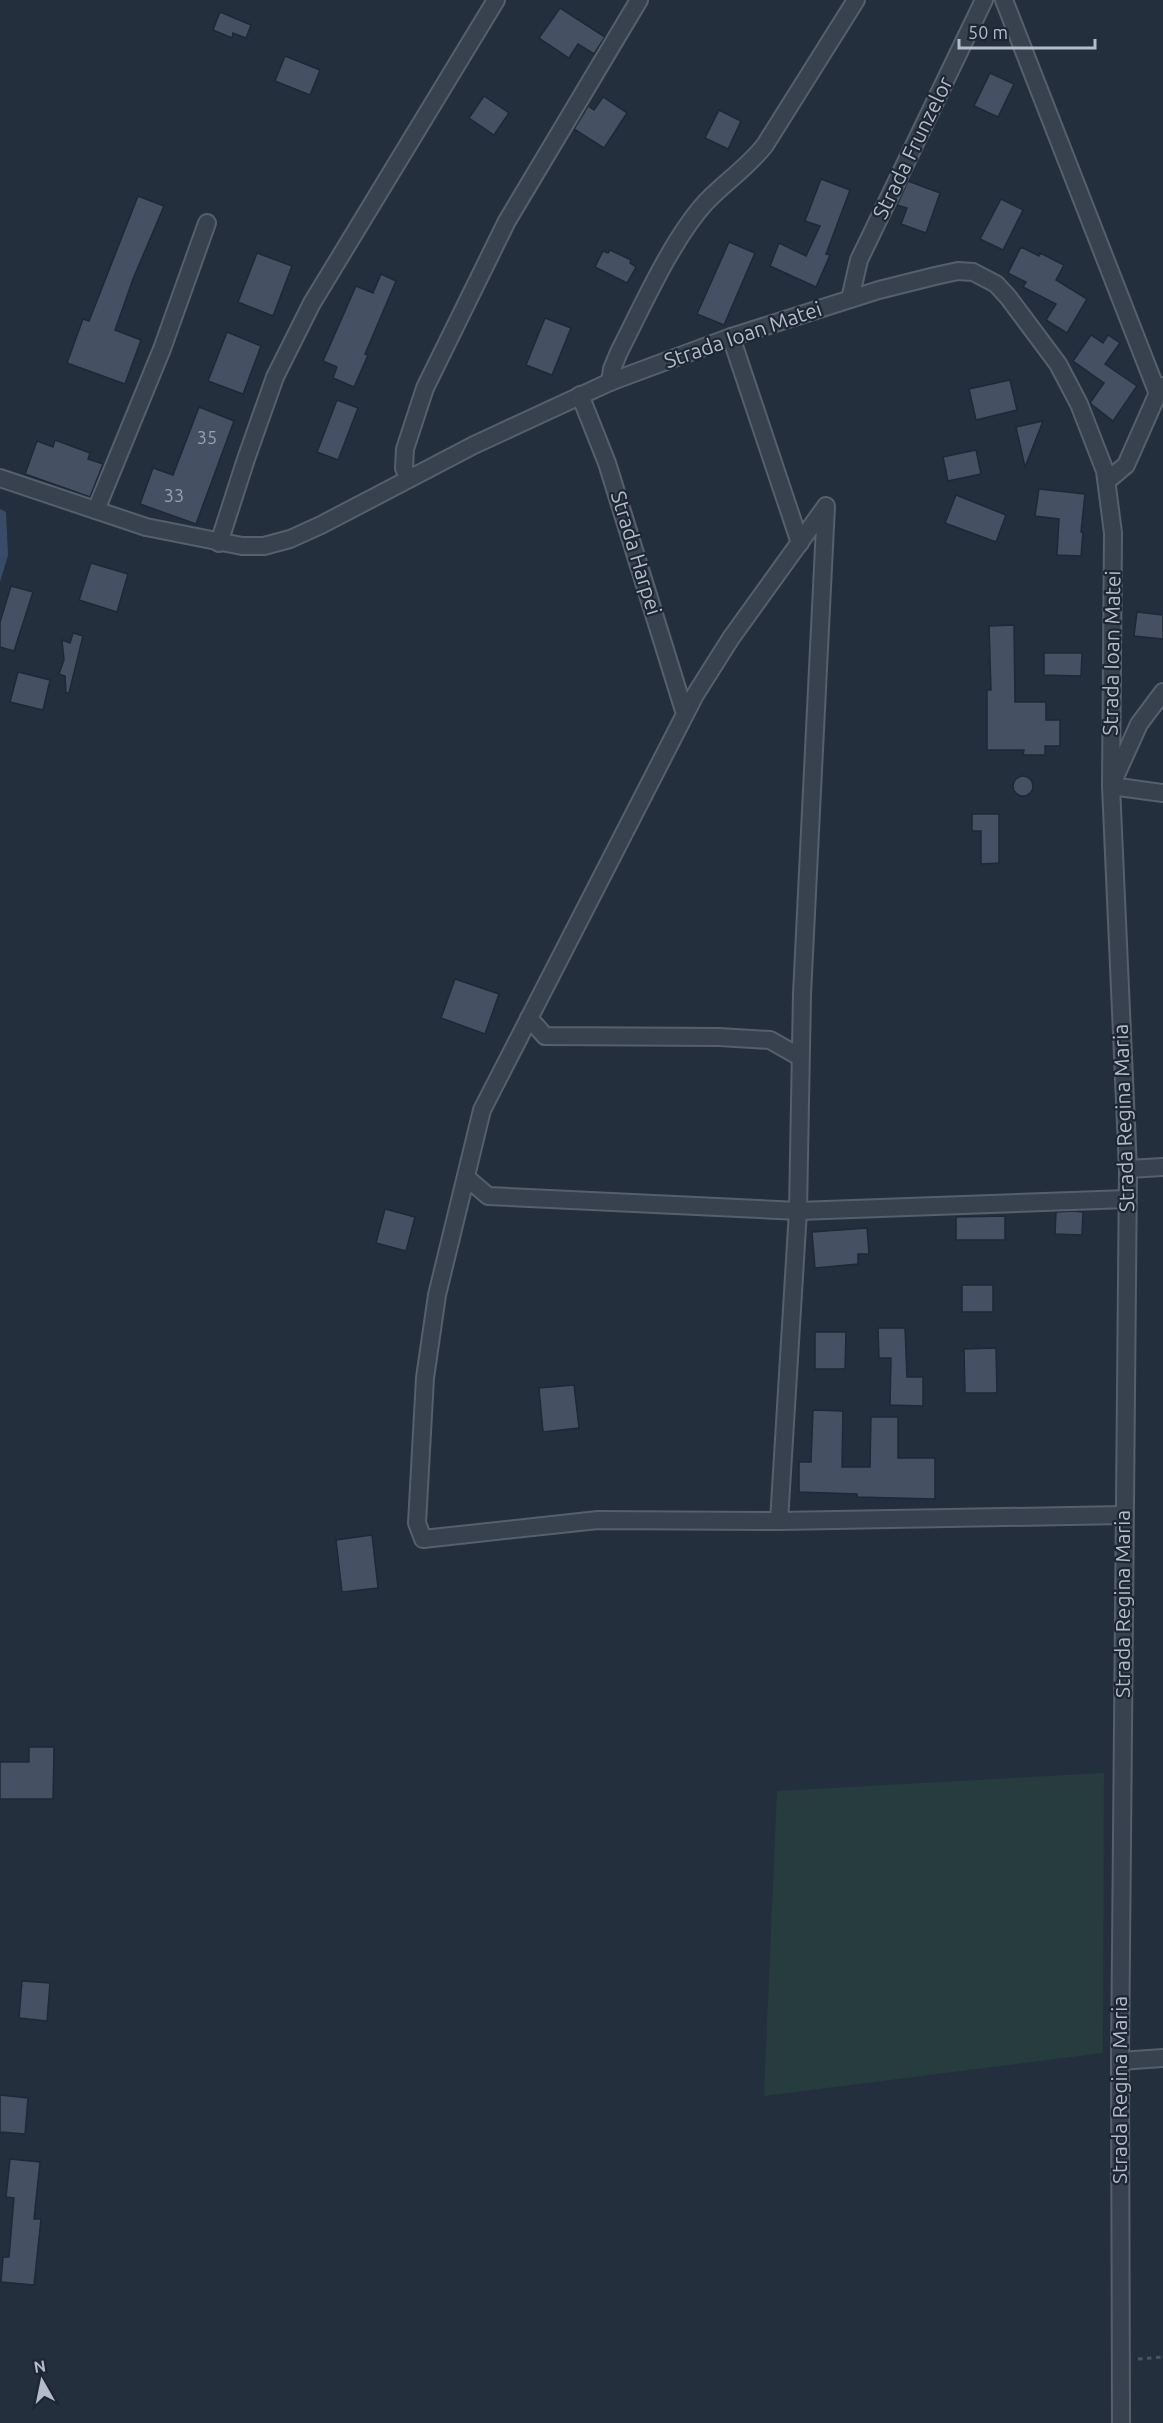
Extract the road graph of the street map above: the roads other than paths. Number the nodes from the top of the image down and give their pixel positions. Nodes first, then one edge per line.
1 (496, 0) edge
2 (639, 0) edge
3 (856, 0) edge
4 (984, 0) edge
5 (1004, 0) edge
6 (207, 223) dead end
7 (850, 299) junction
8 (731, 337) junction
9 (610, 382) junction
10 (1160, 388) edge
11 (580, 395) junction
12 (0, 478) edge
13 (408, 478) junction
14 (1107, 481) junction
15 (96, 510) junction
16 (219, 543) junction
17 (800, 543) junction
18 (1163, 692) edge
19 (685, 714) junction
20 (1111, 786) junction
21 (1163, 793) edge
22 (529, 1018) junction
23 (800, 1057) junction
24 (1163, 1167) edge
25 (1128, 1169) junction
26 (467, 1178) junction
27 (1127, 1199) junction
28 (798, 1211) junction
29 (1124, 1515) junction
30 (779, 1521) junction
31 (1163, 2058) edge
32 (1120, 2061) junction
33 (1121, 2423) edge

1 - 16 street
2 - 13 street
3 - 9 street
4 - 7 street, Strada Frunzelor
5 - 10 street
6 - 15 street
7 - 8 street, Strada Ioan Matei
7 - 14 street, Strada Ioan Matei
8 - 9 street, Strada Ioan Matei
8 - 17 street
9 - 11 street, Strada Ioan Matei
10 - 14 street
11 - 13 street, Strada Ioan Matei
11 - 19 street, Strada Harpei
12 - 15 street, Strada Ioan Matei
13 - 16 street, Strada Ioan Matei
14 - 20 street, Strada Ioan Matei
15 - 16 street, Strada Ioan Matei
17 - 19 street
17 - 23 street
18 - 20 street, Strada Regina Maria
19 - 22 street
20 - 21 street
20 - 25 street, Strada Regina Maria
22 - 23 street
22 - 26 street
23 - 28 street
24 - 25 street
25 - 27 street, Strada Regina Maria
26 - 28 street
26 - 30 street
27 - 28 street
27 - 29 street, Strada Regina Maria
28 - 30 street
29 - 30 street
29 - 32 street, Strada Regina Maria
31 - 32 street
32 - 33 street, Strada Regina Maria

